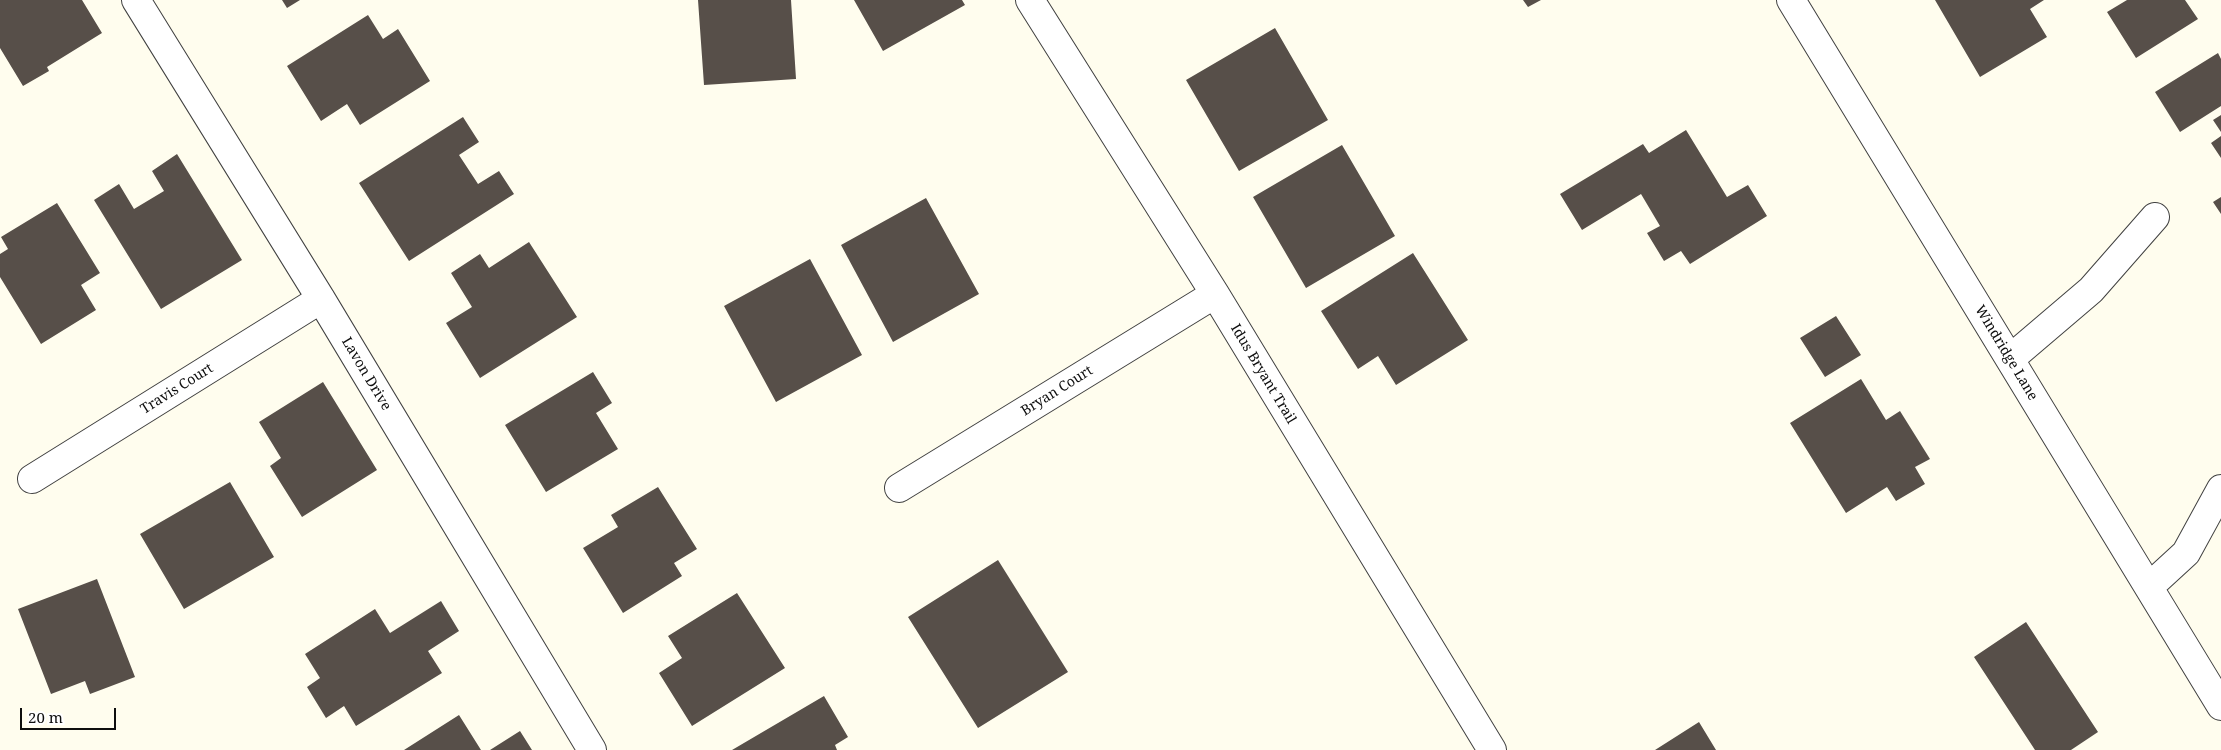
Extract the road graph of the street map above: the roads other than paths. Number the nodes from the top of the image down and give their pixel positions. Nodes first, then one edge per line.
1 (136, 0) edge
2 (1030, 0) edge
3 (1792, 0) edge
4 (2155, 217) dead end
5 (1215, 294) junction
6 (321, 299) junction
7 (2010, 359) junction
8 (32, 479) dead end
9 (899, 488) dead end
10 (2221, 489) edge
11 (2149, 587) junction
12 (2221, 706) edge
13 (592, 750) edge
14 (1492, 750) edge

1 - 6 street, Lavon Drive
2 - 5 street, Idus Bryant Trail
3 - 7 street, Windridge Lane
4 - 7 street
5 - 9 street, Bryan Court
5 - 14 street, Idus Bryant Trail
6 - 8 street, Travis Court
6 - 13 street, Lavon Drive
7 - 11 street, Windridge Lane
10 - 11 street
11 - 12 street, Windridge Lane

